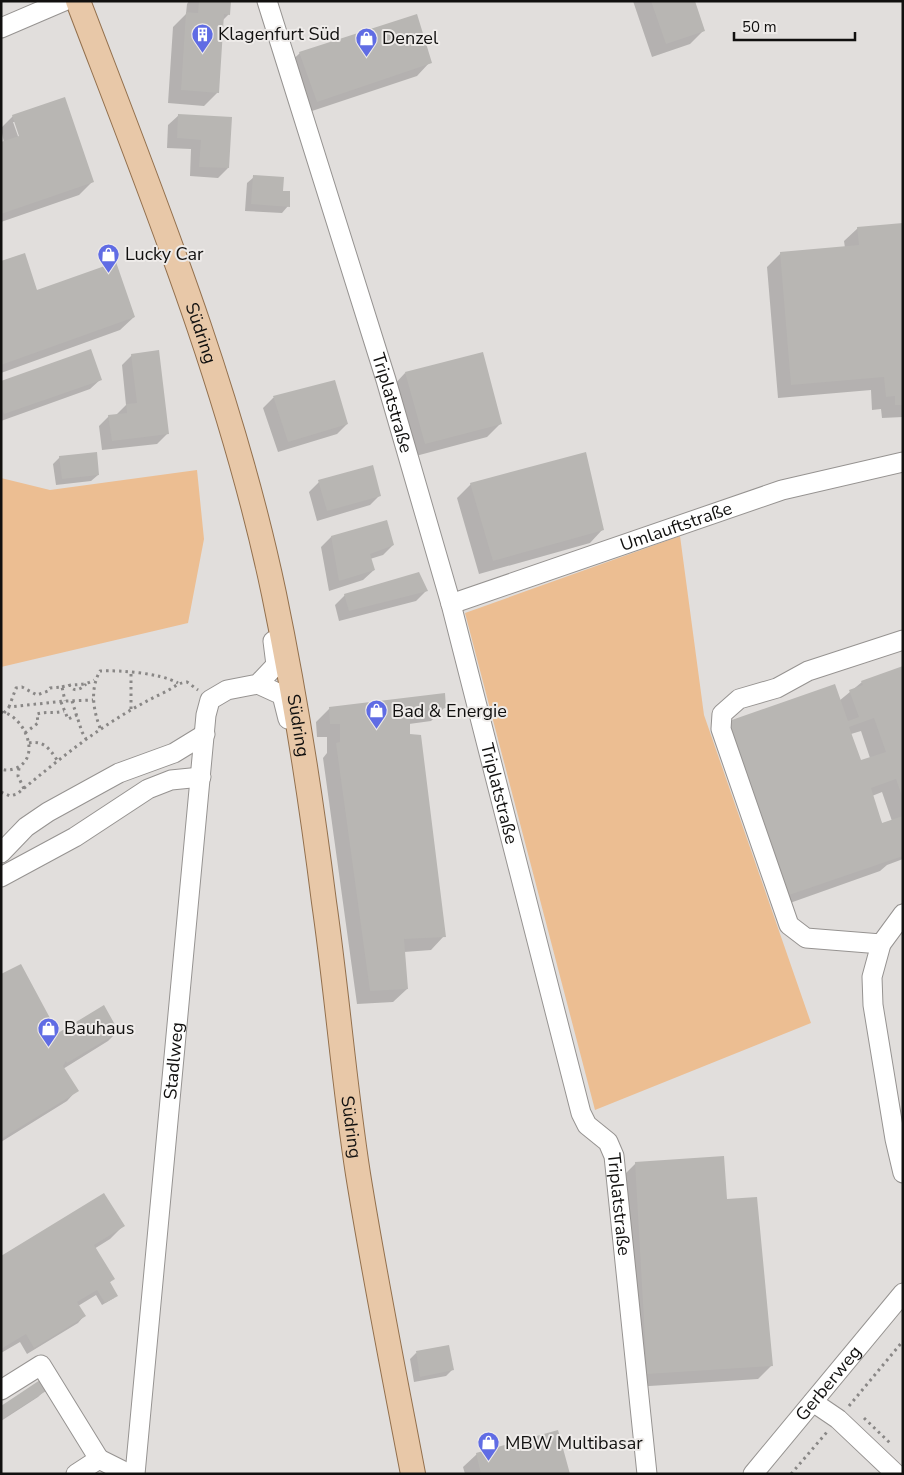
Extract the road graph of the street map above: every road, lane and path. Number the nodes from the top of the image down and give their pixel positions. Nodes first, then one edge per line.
1 (64, 1) edge
2 (78, 1) edge
3 (267, 1) edge
4 (33, 7) edge
5 (1, 28) edge
6 (903, 462) edge
7 (274, 592) junction
8 (451, 604) junction
9 (903, 640) edge
10 (131, 673) junction
11 (95, 680) junction
12 (178, 683) junction
13 (258, 684) junction
14 (62, 687) junction
15 (93, 700) junction
16 (210, 700) junction
17 (65, 701) junction
18 (72, 701) junction
19 (60, 702) junction
20 (9, 707) junction
21 (131, 709) junction
22 (64, 711) junction
23 (3, 713) edge
24 (77, 715) junction
25 (100, 728) junction
26 (25, 733) junction
27 (205, 734) junction
28 (301, 737) junction
29 (86, 739) junction
30 (29, 743) junction
31 (57, 760) junction
32 (19, 767) junction
33 (1, 769) edge
34 (201, 777) junction
35 (24, 788) junction
36 (1, 792) edge
37 (1, 853) edge
38 (1, 877) edge
39 (903, 914) edge
40 (881, 944) junction
41 (903, 1173) edge
42 (903, 1293) edge
43 (1, 1390) edge
44 (813, 1402) junction
45 (99, 1459) junction
46 (894, 1468) edge
47 (76, 1474) edge
48 (129, 1474) edge
49 (135, 1474) edge
50 (413, 1474) edge
51 (648, 1474) edge
52 (753, 1474) edge

1 - 4 street
2 - 7 main road, Südring
3 - 8 street, Triplatstraße
4 - 5 street
6 - 8 street, Umlauftstraße
7 - 13 street
7 - 28 main road, Südring
8 - 51 street, Triplatstraße
9 - 40 street
10 - 11 path
10 - 12 path
10 - 21 path
11 - 14 path
11 - 15 path
12 - 16 path
12 - 21 path
13 - 16 street
13 - 28 street
14 - 17 path
14 - 20 path
15 - 18 path
15 - 25 path
16 - 27 street, Stadlweg
17 - 18 path
17 - 19 path
18 - 24 path
19 - 20 path
19 - 22 path
20 - 23 path
21 - 25 path
22 - 24 path
22 - 26 path
23 - 26 path
24 - 29 path
25 - 29 path
26 - 30 path
27 - 34 street, Stadlweg
27 - 37 street
28 - 50 main road, Südring
29 - 31 path
30 - 31 path
30 - 32 path
31 - 35 path
32 - 33 path
32 - 35 path
34 - 38 street
34 - 49 street, Stadlweg
35 - 36 path
39 - 40 street
40 - 41 street
42 - 44 street, Gerberweg
43 - 45 street
44 - 46 street
44 - 52 street, Gerberweg
45 - 47 street
45 - 48 street

